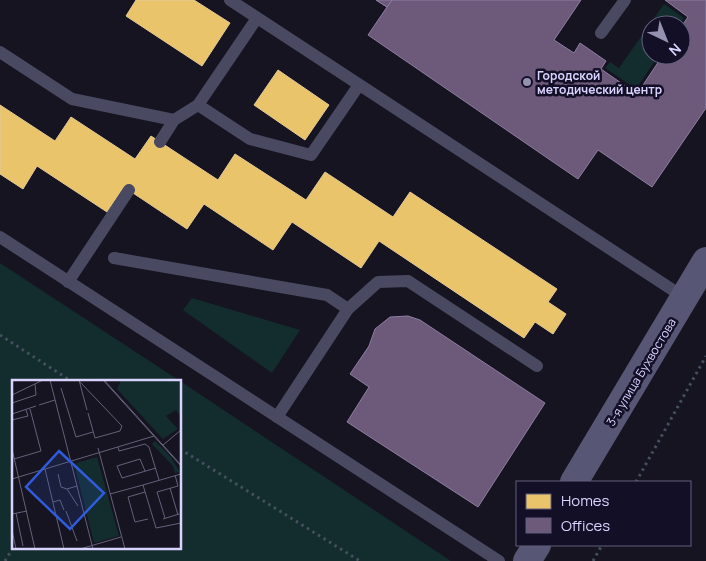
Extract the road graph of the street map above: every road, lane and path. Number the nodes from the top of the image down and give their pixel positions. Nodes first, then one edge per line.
1 (230, 0) edge
2 (625, 0) edge
3 (257, 18) junction
4 (601, 33) dead end
5 (0, 52) edge
6 (359, 85) junction
7 (198, 105) junction
8 (174, 120) junction
9 (160, 142) dead end
10 (129, 190) dead end
11 (0, 237) edge
12 (114, 258) dead end
13 (706, 261) edge
14 (68, 282) junction
15 (685, 298) junction
16 (348, 309) junction
17 (0, 335) edge
18 (706, 356) edge
19 (537, 366) dead end
20 (69, 380) edge
21 (277, 417) junction
22 (181, 450) edge
23 (575, 481) edge
24 (637, 481) edge
25 (536, 546) edge
26 (601, 546) edge
27 (13, 548) edge
28 (4, 561) edge
29 (360, 561) edge
30 (499, 561) edge
31 (527, 561) edge
32 (593, 561) edge

1 - 3 lane
2 - 4 lane
3 - 6 lane
3 - 7 lane
5 - 8 lane
6 - 7 lane
6 - 15 lane
7 - 8 lane
8 - 9 lane
10 - 14 lane
11 - 14 lane
12 - 16 lane
13 - 15 street, 3-я улица Бухвостова
14 - 21 lane
15 - 23 street, 3-я улица Бухвостова
16 - 19 lane
16 - 21 lane
17 - 20 path
18 - 24 path
21 - 30 lane
22 - 29 path
25 - 31 street
26 - 32 path
27 - 28 path

